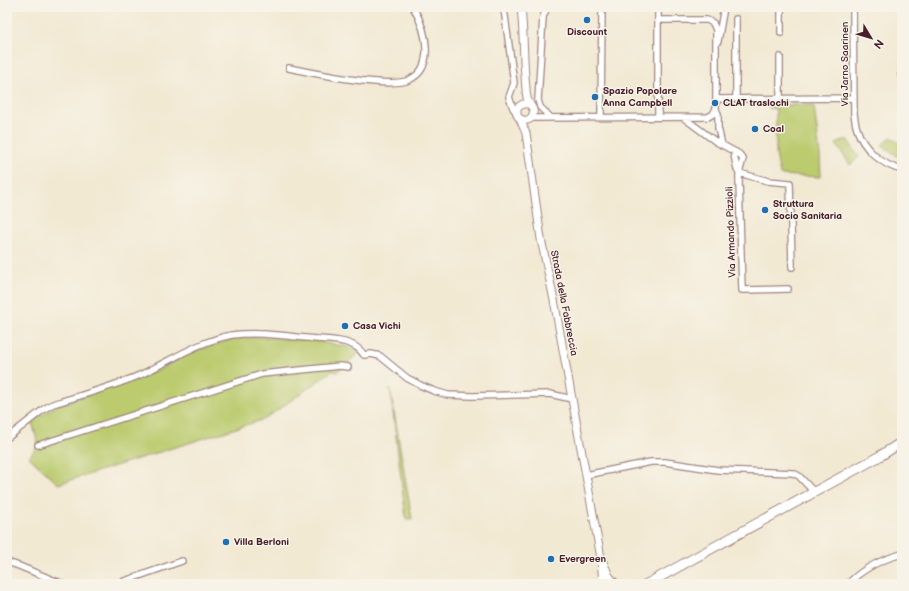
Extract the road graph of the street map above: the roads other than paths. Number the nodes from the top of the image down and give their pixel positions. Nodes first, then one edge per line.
1 (412, 7) edge
2 (503, 7) edge
3 (521, 7) edge
4 (547, 7) edge
5 (602, 7) edge
6 (658, 7) edge
7 (724, 7) edge
8 (781, 7) edge
9 (853, 7) edge
10 (736, 19) dead end
11 (658, 20) junction
12 (781, 33) dead end
13 (716, 53) junction
14 (780, 57) dead end
15 (289, 68) dead end
16 (736, 98) junction
17 (780, 98) junction
18 (854, 98) junction
19 (716, 99) junction
20 (522, 106) junction
21 (716, 109) junction
22 (602, 116) junction
23 (658, 117) junction
24 (684, 117) junction
25 (550, 118) junction
26 (520, 119) junction
27 (530, 119) junction
28 (526, 133) junction
29 (722, 145) junction
30 (902, 170) edge
31 (739, 174) junction
32 (792, 267) dead end
33 (788, 289) dead end
34 (348, 367) dead end
35 (572, 399) junction
36 (7, 438) edge
37 (902, 442) edge
38 (38, 445) dead end
39 (586, 475) junction
40 (814, 492) junction
41 (902, 554) edge
42 (601, 558) junction
43 (691, 559) junction
44 (182, 561) dead end
45 (7, 562) edge
46 (63, 584) edge
47 (116, 584) edge
48 (603, 584) edge
49 (616, 584) edge
50 (647, 584) edge
51 (660, 584) edge
52 (848, 584) edge

1 - 15 street
2 - 20 street
3 - 20 street, Strada della Fabbreccia
4 - 25 street
5 - 22 street
6 - 11 street
7 - 13 street
8 - 12 street
9 - 18 street, Via Jarno Saarinen
10 - 16 street
11 - 13 street
11 - 23 street
13 - 19 street
14 - 17 street
16 - 17 street
16 - 19 street
17 - 18 street
18 - 30 street, Via Jarno Saarinen
19 - 21 street
20 - 26 street, Strada della Fabbreccia
20 - 27 street, Strada della Fabbreccia
21 - 24 street
21 - 29 street
22 - 23 street
22 - 25 street
23 - 24 street
24 - 29 street, Via Armando Pizzioli
25 - 27 street
26 - 27 street
26 - 28 street, Strada della Fabbreccia
27 - 28 street, Strada della Fabbreccia
28 - 35 street, Strada della Fabbreccia
29 - 31 street, Via Armando Pizzioli
31 - 32 street
31 - 33 street, Via Armando Pizzioli
34 - 38 street
35 - 36 street
35 - 39 street, Strada della Fabbreccia
37 - 40 main road
39 - 40 street
39 - 42 street, Strada della Fabbreccia
40 - 43 main road
41 - 52 street
42 - 48 street, Strada della Fabbreccia
42 - 49 street, Strada della Fabbreccia
43 - 50 main road
43 - 51 main road
44 - 47 street
45 - 46 street

